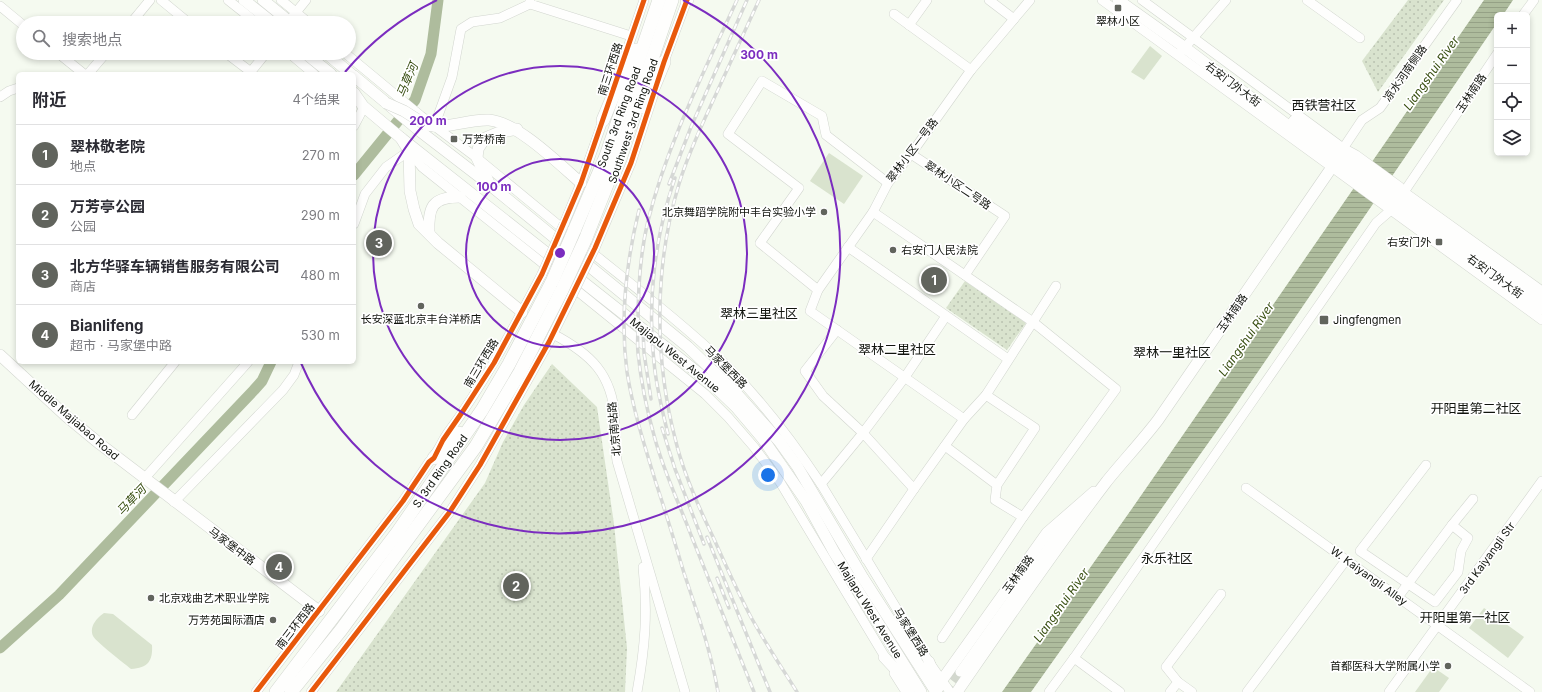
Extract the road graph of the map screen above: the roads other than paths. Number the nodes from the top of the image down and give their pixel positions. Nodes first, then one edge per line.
1 (150, 0) edge
2 (161, 0) edge
3 (228, 0) edge
4 (244, 0) edge
5 (263, 0) edge
6 (281, 0) edge
7 (306, 0) edge
8 (644, 0) edge
9 (658, 0) edge
10 (672, 0) edge
11 (927, 0) edge
12 (989, 0) edge
13 (1030, 0) edge
14 (1102, 0) edge
15 (1118, 0) edge
16 (1129, 0) edge
17 (1226, 0) edge
18 (1308, 0) edge
19 (1457, 0) edge
20 (1534, 0) edge
21 (687, 1) edge
22 (1143, 1) edge
23 (530, 2) edge
24 (0, 6) edge
25 (296, 12) junction
26 (1525, 12) edge
27 (894, 14) dead end
28 (137, 16) edge
29 (180, 16) edge
30 (248, 16) edge
31 (264, 16) edge
32 (283, 16) edge
33 (294, 16) edge
34 (301, 16) edge
35 (16, 19) edge
36 (1014, 19) junction
37 (1160, 22) junction
38 (909, 25) junction
39 (631, 36) junction
40 (1360, 38) dead end
41 (1186, 46) junction
42 (1494, 58) edge
43 (67, 60) edge
44 (100, 60) edge
45 (234, 60) edge
46 (260, 60) edge
47 (297, 60) edge
48 (314, 60) edge
49 (334, 60) edge
50 (353, 60) edge
51 (664, 62) junction
52 (971, 70) junction
53 (82, 72) edge
54 (90, 72) edge
55 (249, 72) edge
56 (251, 72) edge
57 (312, 72) edge
58 (329, 72) edge
59 (349, 72) edge
60 (356, 78) edge
61 (16, 89) edge
62 (0, 97) edge
63 (360, 106) edge
64 (356, 119) edge
65 (604, 120) junction
66 (425, 125) junction
67 (516, 129) junction
68 (625, 139) junction
69 (406, 145) junction
70 (911, 154) junction
71 (1337, 157) junction
72 (478, 158) junction
73 (1349, 165) junction
74 (581, 183) junction
75 (888, 183) junction
76 (490, 185) junction
77 (460, 197) junction
78 (1395, 198) junction
79 (873, 212) junction
80 (356, 219) edge
81 (569, 227) junction
82 (430, 233) junction
83 (590, 244) junction
84 (848, 247) junction
85 (965, 275) junction
86 (547, 278) junction
87 (1056, 286) dead end
88 (818, 290) junction
89 (1542, 291) edge
90 (567, 294) junction
91 (1542, 299) edge
92 (1542, 309) edge
93 (522, 312) junction
94 (946, 316) junction
95 (1542, 320) edge
96 (1033, 322) junction
97 (837, 330) junction
98 (553, 334) junction
99 (0, 355) edge
100 (1008, 359) junction
101 (173, 364) edge
102 (246, 364) edge
103 (298, 364) edge
104 (905, 377) junction
105 (986, 395) junction
106 (482, 410) junction
107 (132, 415) dead end
108 (964, 419) junction
109 (863, 433) junction
110 (945, 446) junction
111 (434, 458) junction
112 (1426, 465) dead end
113 (1108, 480) junction
114 (147, 481) junction
115 (1542, 481) edge
116 (821, 484) junction
117 (996, 485) junction
118 (1246, 488) dead end
119 (914, 489) junction
120 (170, 498) junction
121 (1473, 499) dead end
122 (1023, 517) junction
123 (1452, 526) junction
124 (642, 548) junction
125 (866, 559) junction
126 (1346, 560) junction
127 (1407, 584) junction
128 (1220, 594) dead end
129 (1398, 597) junction
130 (319, 611) junction
131 (1437, 625) junction
132 (942, 638) dead end
133 (884, 657) junction
134 (1074, 658) junction
135 (929, 662) junction
136 (960, 672) tunnel mouth
137 (942, 680) junction
138 (1178, 682) junction
139 (256, 692) edge
140 (276, 692) edge
141 (292, 692) edge
142 (311, 692) edge
143 (637, 692) edge
144 (685, 692) edge
145 (906, 692) edge
146 (917, 692) edge
147 (921, 692) edge
148 (936, 692) edge
149 (940, 692) edge
150 (950, 692) edge
151 (957, 692) edge
152 (1049, 692) edge
153 (1120, 692) edge
154 (1170, 692) edge
155 (1192, 692) edge
156 (1247, 692) edge
157 (1389, 692) edge
158 (1530, 692) edge

1 - 28 street
2 - 29 street
3 - 30 street
4 - 31 main road
5 - 32 main road
6 - 25 street
7 - 25 street
8 - 39 street, 南三环西路
9 - 65 highway
9 - 81 highway, South 3rd Ring Road
10 - 68 highway, South 3rd Ring Road
11 - 38 street
12 - 36 street
13 - 36 street, 翠林小区一号路
14 - 41 street
15 - 41 main road, 右安门外大街
16 - 37 main road, 右安门外大街
17 - 41 street
18 - 40 street
19 - 71 street, 凉水河南侧路
20 - 26 street
21 - 51 street, Southwest 3rd Ring Road
22 - 37 street
22 - 41 street
23 - 39 street
23 - 66 street
24 - 35 street
25 - 33 street
25 - 34 street
27 - 38 street
36 - 52 street, 翠林小区一号路
37 - 41 main road, 右安门外大街
38 - 52 street
39 - 65 street, 南三环西路
41 - 71 main road, 右安门外大街
41 - 71 street
42 - 78 street, 玉林南路
43 - 53 street
44 - 54 street
45 - 55 street
46 - 56 street
47 - 57 street
48 - 58 main road
49 - 59 main road
50 - 66 street, 马家堡西路
51 - 68 highway
51 - 83 street, Southwest 3rd Ring Road
52 - 70 street, 翠林小区一号路
60 - 66 main road, Majiapu West Avenue, bridge
61 - 62 street
63 - 64 street
63 - 69 main road, Majiapu West Avenue
65 - 74 street, 南三环西路
66 - 67 main road
66 - 72 street, 马家堡西路
66 - 76 main road, Majiapu West Avenue
67 - 72 main road
67 - 74 main road
68 - 83 highway, South 3rd Ring Road
69 - 77 street
69 - 80 street
69 - 82 main road
69 - 147 main road, Majiapu West Avenue
70 - 75 street, 翠林小区一号路
70 - 85 street, 翠林小区二号路
71 - 73 main road, 右安门外大街
71 - 73 street
71 - 113 main road, 玉林南路
72 - 76 main road
72 - 116 street, 马家堡西路
73 - 78 main road, 右安门外大街
73 - 78 street
74 - 81 street, 南三环西路
75 - 79 street, 翠林小区一号路
75 - 88 street
76 - 148 main road, Majiapu West Avenue
77 - 82 main road
77 - 133 street
78 - 89 street
78 - 91 main road
78 - 92 main road, 右安门外大街
78 - 95 street
78 - 134 street, 玉林南路
79 - 84 street, 翠林小区一号路
79 - 85 street
81 - 86 highway, S. 3rd Ring Road, bridge
82 - 93 main road
83 - 90 highway, S. 3rd Ring Road, bridge
84 - 88 street, 翠林小区一号路
84 - 94 street
85 - 96 street
86 - 93 street, 南三环西路
86 - 106 highway, S. 3rd Ring Road
87 - 96 street
88 - 97 street, 翠林小区一号路
90 - 98 street
90 - 141 highway, S. 3rd Ring Road
93 - 111 street, 南三环西路
94 - 100 street
94 - 104 street
96 - 100 street
96 - 122 street
97 - 104 street
97 - 109 street
98 - 124 street, 北京南站路
98 - 142 street
99 - 114 main road, Middle Majiabao Road
100 - 105 street
101 - 107 street
102 - 114 street
103 - 120 street
104 - 108 street
104 - 109 street
105 - 108 street
105 - 117 street
106 - 111 highway
106 - 140 highway, S. 3rd Ring Road
108 - 110 street
109 - 116 street
109 - 119 street
110 - 117 street
110 - 119 street
111 - 130 street, 南三环西路
112 - 127 street
113 - 136 street, 玉林南路
113 - 137 main road, 玉林南路
113 - 151 main road, 玉林南路
114 - 120 main road, Middle Majiabao Road
115 - 131 street, 3rd Kaiyangli Str
116 - 125 street, 马家堡西路
117 - 122 street
118 - 126 street, W. Kaiyangli Alley
119 - 125 street
120 - 130 main road, 马家堡中路
121 - 123 street
122 - 132 street
123 - 127 street
123 - 127 street
124 - 143 street, 北京南站路
124 - 144 street, 北京南站路
125 - 135 street, 马家堡西路
126 - 129 street, W. Kaiyangli Alley
126 - 156 street
127 - 129 street
128 - 138 street
129 - 131 street, W. Kaiyangli Alley
130 - 139 street, 南三环西路
131 - 157 street, 3rd Kaiyangli Str
131 - 158 street, W. Kaiyangli Alley
133 - 145 street
133 - 146 main road
134 - 152 street, 玉林南路
134 - 153 street
135 - 137 street, 马家堡西路
135 - 149 main road
137 - 150 street, 马家堡西路
138 - 154 street
138 - 155 street

